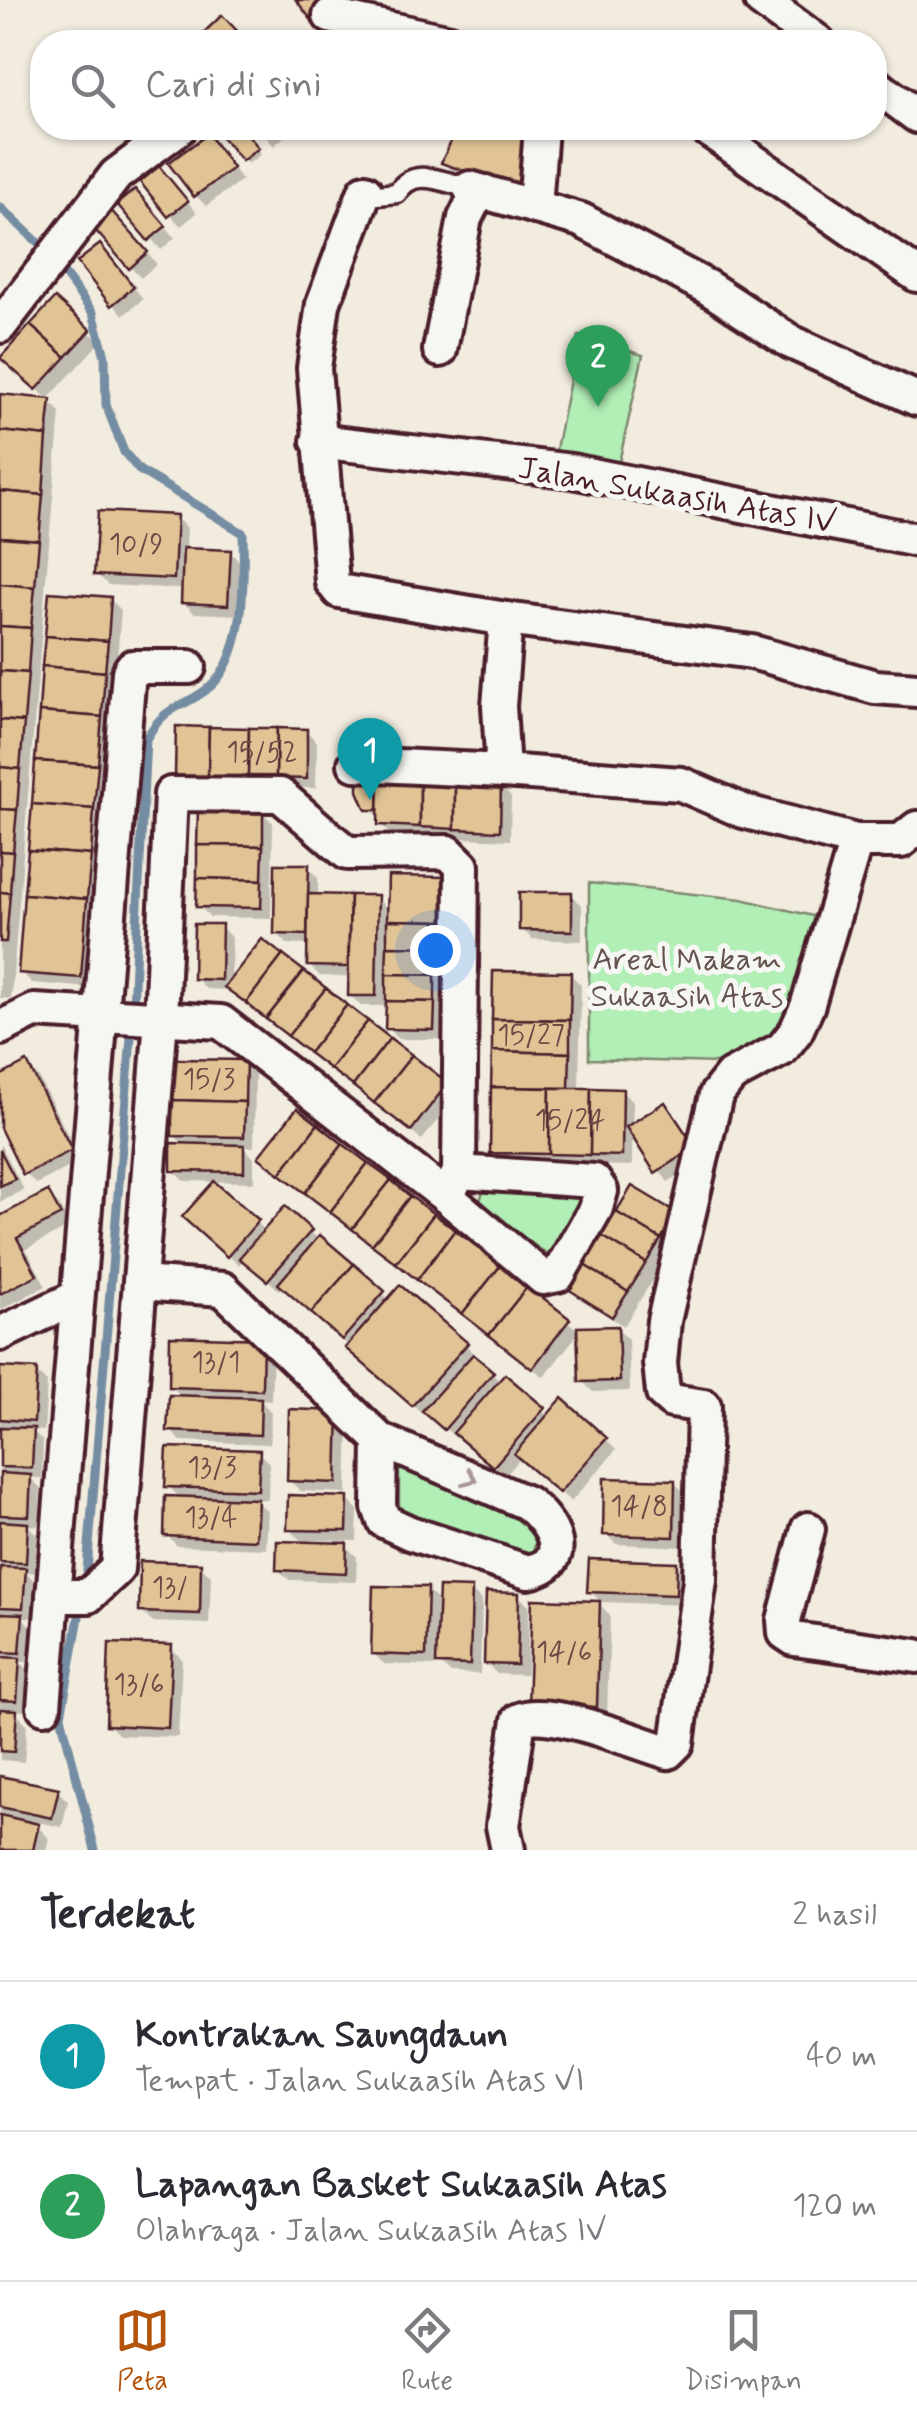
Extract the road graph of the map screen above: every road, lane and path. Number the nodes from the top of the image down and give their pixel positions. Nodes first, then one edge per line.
1 (761, 0) edge
2 (330, 16) dead end
3 (395, 30) edge
4 (802, 30) edge
5 (887, 94) edge
6 (917, 116) edge
7 (163, 140) edge
8 (540, 140) edge
9 (723, 140) edge
10 (478, 190) junction
11 (372, 193) joint
12 (535, 207) junction
13 (917, 275) edge
14 (0, 326) edge
15 (440, 350) dead end
16 (917, 400) edge
17 (318, 441) junction
18 (917, 540) edge
19 (506, 620) junction
20 (189, 668) dead end
21 (917, 690) edge
22 (355, 764) dead end
23 (503, 770) junction
24 (917, 828) edge
25 (856, 841) junction
26 (99, 1015) junction
27 (162, 1019) junction
28 (0, 1028) edge
29 (140, 1283) junction
30 (77, 1297) junction
31 (0, 1334) edge
32 (380, 1440) junction
33 (808, 1528) dead end
34 (53, 1596) junction
35 (917, 1656) edge
36 (44, 1707) dead end
37 (508, 1850) edge

1 - 4 street
2 - 3 street
5 - 6 street
7 - 14 street
8 - 12 street
9 - 13 street
10 - 11 lane
10 - 12 street
10 - 15 street
11 - 17 street
12 - 16 street
17 - 18 street, Jalan Sukaasih Atas IV
17 - 19 street
19 - 21 street
19 - 23 street
20 - 26 street
22 - 23 street
23 - 25 street
24 - 25 street
25 - 37 street
26 - 27 street
26 - 28 street
26 - 30 street
27 - 27 street
27 - 29 street
29 - 32 street
29 - 34 street
30 - 31 street
30 - 34 street
32 -> 32 street
33 - 35 street
34 - 36 street

